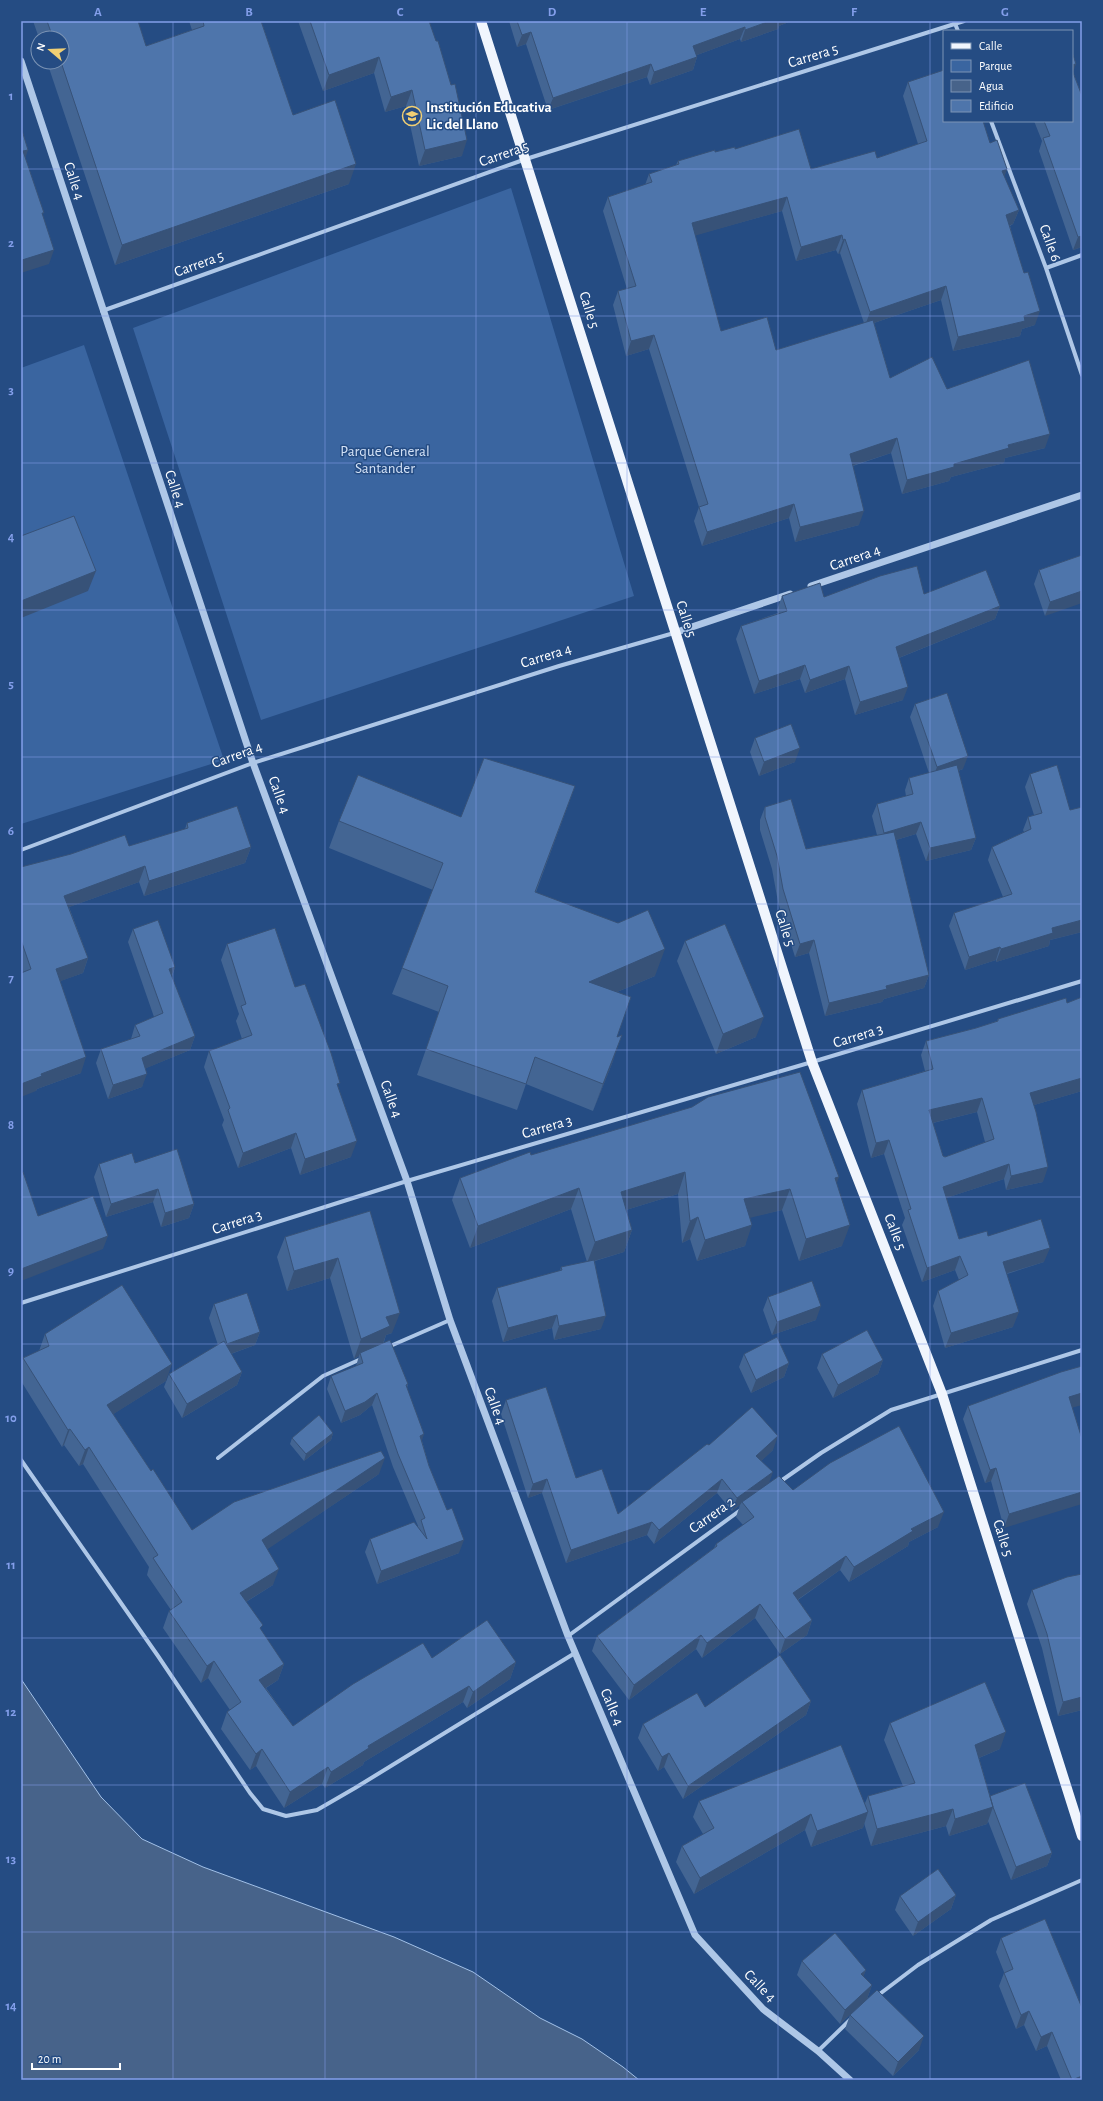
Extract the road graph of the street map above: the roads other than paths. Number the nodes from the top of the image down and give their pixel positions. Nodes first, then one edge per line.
1 (481, 21) edge
2 (964, 21) edge
3 (955, 22) edge
4 (21, 61) edge
5 (991, 122) edge
6 (526, 159) junction
7 (1082, 255) edge
8 (1046, 268) junction
9 (102, 311) junction
10 (1082, 375) edge
11 (1082, 495) edge
12 (803, 589) edge
13 (795, 592) edge
14 (674, 633) junction
15 (253, 763) junction
16 (21, 850) edge
17 (1082, 981) edge
18 (812, 1062) junction
19 (407, 1181) junction
20 (21, 1303) edge
21 (450, 1320) junction
22 (386, 1348) edge
23 (1082, 1350) edge
24 (365, 1357) edge
25 (942, 1394) junction
26 (218, 1458) dead end
27 (21, 1460) edge
28 (771, 1488) edge
29 (746, 1505) edge
30 (568, 1636) junction
31 (575, 1653) junction
32 (1082, 1836) edge
33 (1082, 1880) edge
34 (872, 2000) edge
35 (856, 2015) edge
36 (818, 2051) junction
37 (850, 2080) edge

1 - 6 main road, Calle 5
2 - 3 street, Carrera 5
3 - 6 street, Carrera 5
4 - 9 street, Calle 4
5 - 8 street, Calle 6
6 - 9 street, Carrera 5
6 - 14 main road, Calle 5
7 - 8 street
8 - 10 street, Calle 6
9 - 15 street, Calle 4
11 - 12 street, Carrera 4
13 - 14 street, Carrera 4
14 - 15 street, Carrera 4
14 - 18 main road, Calle 5
15 - 16 street, Carrera 4
15 - 19 street, Calle 4
17 - 18 street, Carrera 3
18 - 19 street, Carrera 3
18 - 25 main road, Calle 5
19 - 20 street, Carrera 3
19 - 21 street, Calle 4
21 - 22 street
21 - 30 street, Calle 4
23 - 25 street
24 - 26 street
25 - 28 street
25 - 32 main road, Calle 5
27 - 31 street
29 - 30 street, Carrera 2
30 - 31 street, Calle 4
31 - 36 street, Calle 4
33 - 34 street
35 - 36 street
36 - 37 street, Calle 4

